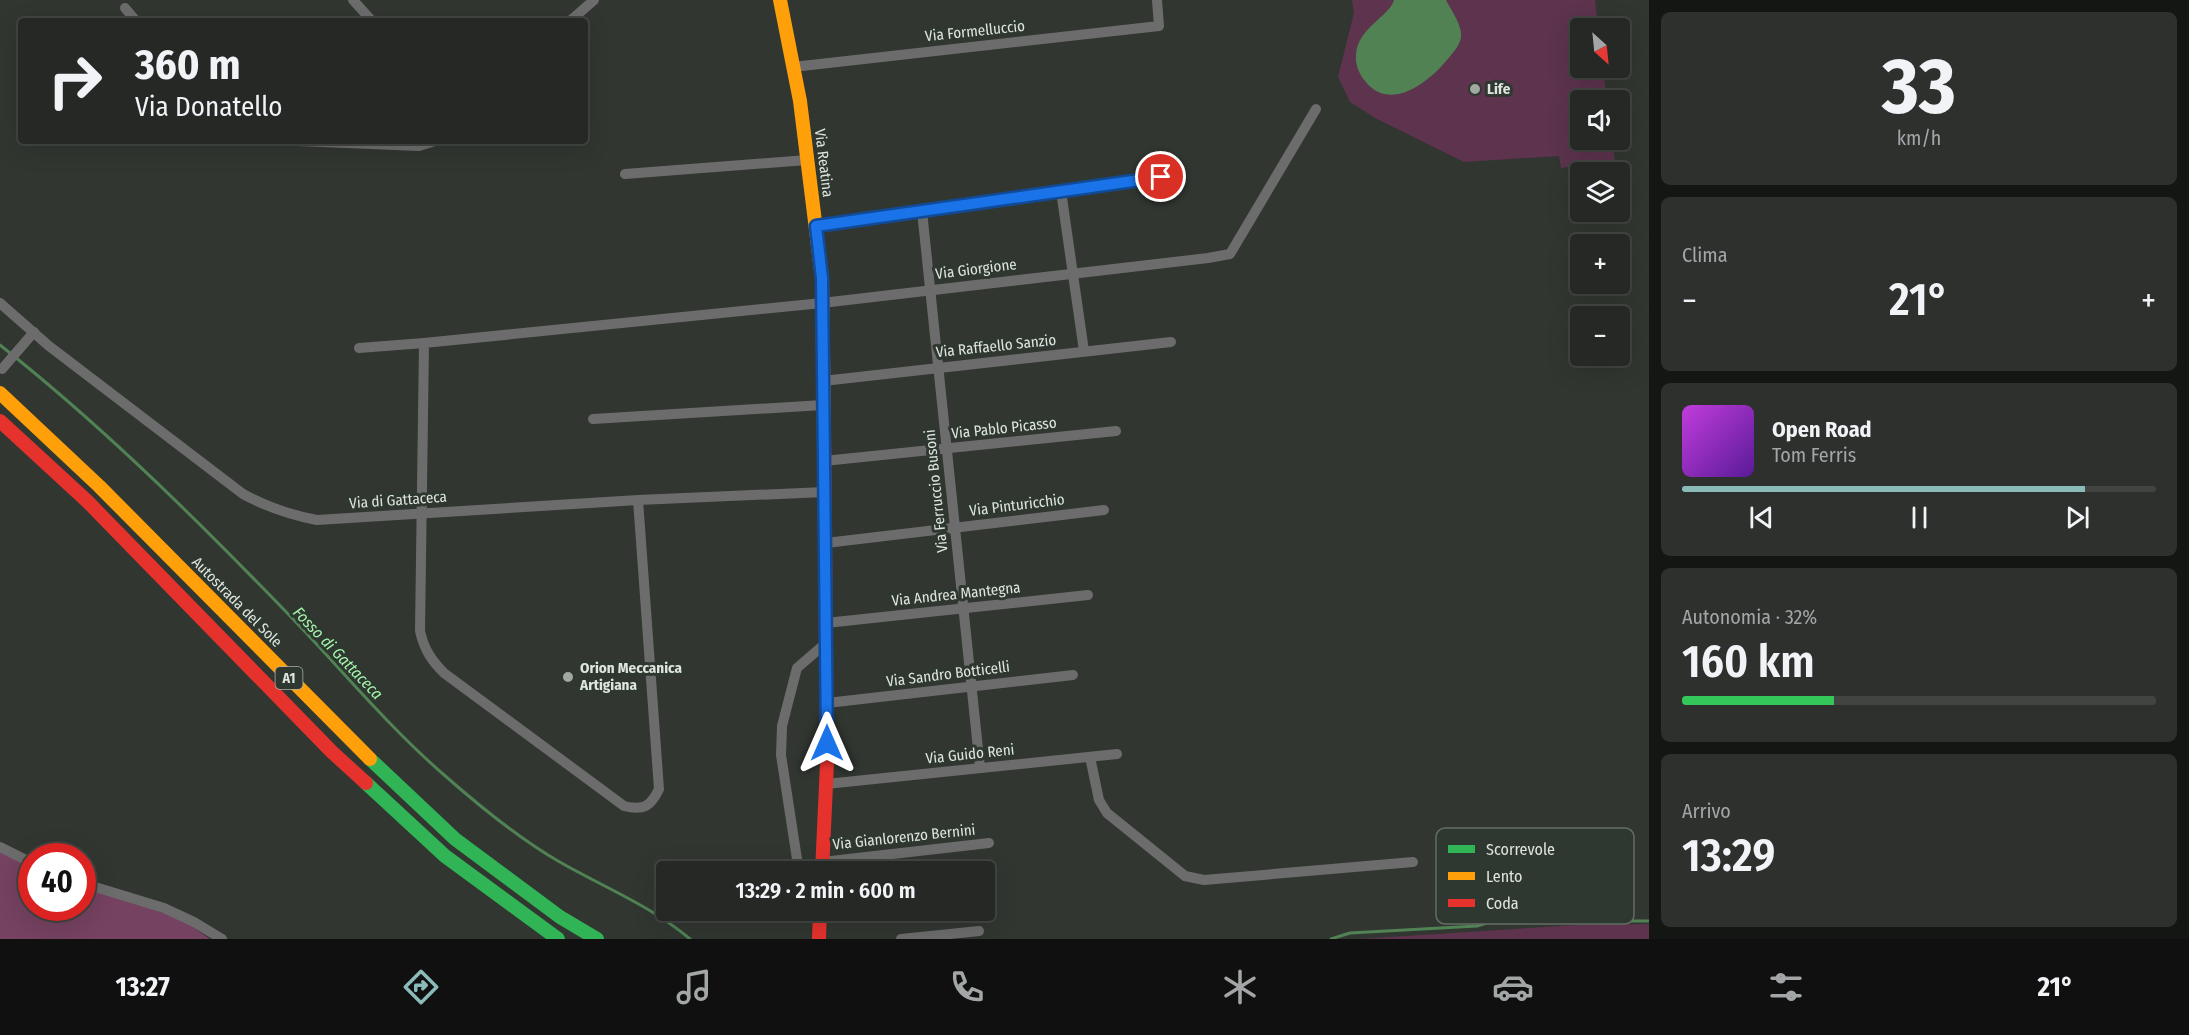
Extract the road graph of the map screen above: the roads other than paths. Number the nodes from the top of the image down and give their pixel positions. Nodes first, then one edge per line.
1 (353, 0) edge
2 (594, 0) edge
3 (780, 0) edge
4 (1156, 0) edge
5 (125, 8) dead end
6 (133, 18) edge
7 (369, 18) edge
8 (573, 18) edge
9 (793, 67) junction
10 (1316, 109) dead end
11 (370, 144) edge
12 (425, 144) edge
13 (807, 160) junction
14 (625, 174) dead end
15 (1181, 174) dead end
16 (1061, 191) junction
17 (922, 211) junction
18 (816, 226) junction
19 (1073, 273) junction
20 (930, 290) junction
21 (0, 303) edge
22 (822, 303) junction
23 (34, 332) junction
24 (1171, 342) dead end
25 (424, 343) junction
26 (359, 348) dead end
27 (1084, 351) junction
28 (939, 368) junction
29 (2, 369) dead end
30 (823, 381) junction
31 (0, 393) edge
32 (823, 405) junction
33 (593, 419) dead end
34 (0, 422) edge
35 (1116, 431) dead end
36 (947, 449) junction
37 (824, 461) junction
38 (825, 492) junction
39 (638, 500) junction
40 (1104, 510) dead end
41 (422, 513) junction
42 (955, 527) junction
43 (826, 543) junction
44 (1088, 595) dead end
45 (964, 608) junction
46 (826, 623) junction
47 (826, 643) junction
48 (1073, 675) dead end
49 (972, 687) junction
50 (827, 703) junction
51 (1117, 754) dead end
52 (1090, 757) junction
53 (980, 768) junction
54 (826, 784) junction
55 (989, 843) dead end
56 (0, 847) edge
57 (18, 856) edge
58 (797, 861) edge
59 (822, 861) edge
60 (864, 861) edge
61 (1413, 861) dead end
62 (96, 887) edge
63 (980, 931) dead end
64 (222, 939) edge
65 (558, 939) edge
66 (597, 939) edge
67 (901, 939) edge

1 - 7 street
2 - 8 street
3 - 9 main road, Via Reatina
4 - 9 street, Via Formelluccio
5 - 6 street
9 - 13 main road, Via Reatina
10 - 19 street, Via Giorgione
11 - 12 street
13 - 14 street
13 - 18 main road, Via Reatina
15 - 16 street
16 - 17 street
16 - 19 street
17 - 18 street
17 - 20 street, Via Ferruccio Busoni
18 - 22 main road, Via Reatina
19 - 20 street, Via Giorgione
19 - 27 street
20 - 22 street, Via Giorgione
20 - 28 street, Via Ferruccio Busoni
21 - 23 street, Via di Gattaceca
22 - 25 street, Via Giorgione
22 - 30 main road, Via Reatina
23 - 29 street
23 - 41 street, Via di Gattaceca
24 - 27 street, Via Raffaello Sanzio
25 - 26 street, Via Giorgione
25 - 41 street
27 - 28 street, Via Raffaello Sanzio
28 - 30 street, Via Raffaello Sanzio
28 - 36 street, Via Ferruccio Busoni
30 - 32 main road, Via Reatina
31 - 66 main road, Autostrada del Sole / A1
32 - 33 street
32 - 37 main road, Via Reatina
34 - 65 main road, A1
35 - 36 street, Via Pablo Picasso
36 - 37 street, Via Pablo Picasso
36 - 42 street, Via Ferruccio Busoni
37 - 38 main road, Via Reatina
38 - 39 street, Via di Gattaceca
38 - 43 main road, Via Reatina
39 - 41 street, Via di Gattaceca
39 - 41 street
40 - 42 street, Via Pinturicchio
42 - 43 street, Via Pinturicchio
42 - 45 street, Via Ferruccio Busoni
43 - 46 main road, Via Reatina
44 - 45 street, Via Andrea Mantegna
45 - 46 street, Via Andrea Mantegna
45 - 49 street, Via Ferruccio Busoni
46 - 47 main road, Via Reatina
47 - 50 main road, Via Reatina
47 - 58 street
48 - 49 street, Via Sandro Botticelli
49 - 50 street, Via Sandro Botticelli
49 - 53 street, Via Ferruccio Busoni
50 - 54 main road, Via Reatina
51 - 52 street, Via Guido Reni
52 - 53 street, Via Guido Reni
52 - 61 street
53 - 54 street, Via Guido Reni
54 - 59 main road, Via Reatina
55 - 60 street, Via Gianlorenzo Bernini
56 - 57 street
62 - 64 street
63 - 67 street

